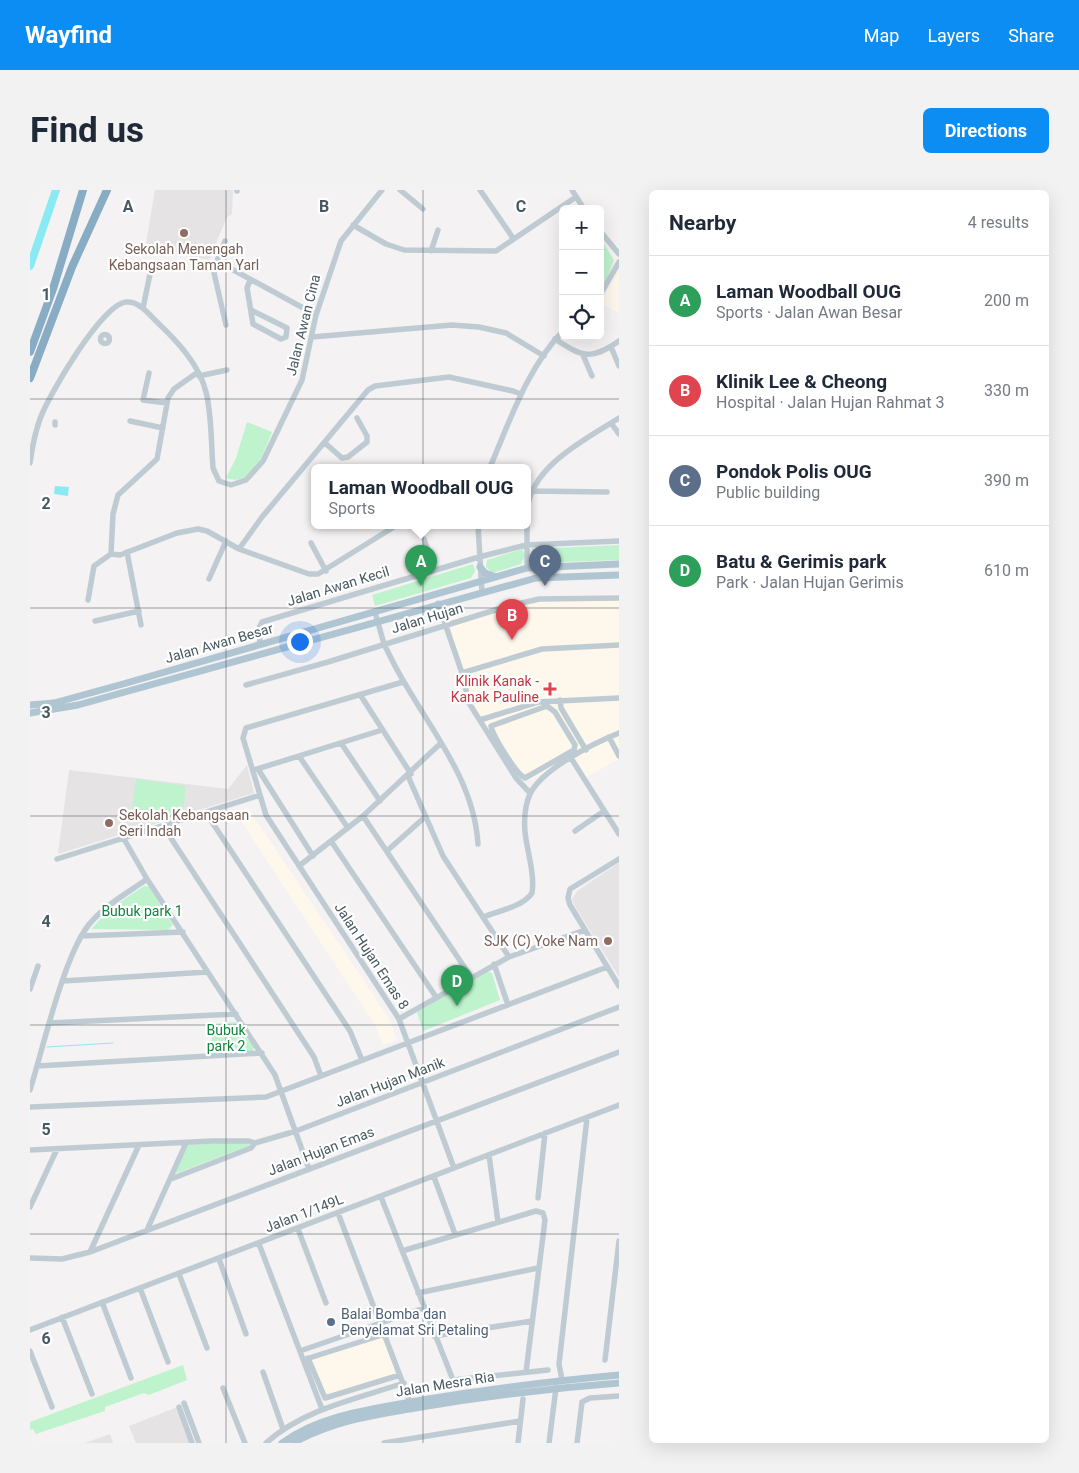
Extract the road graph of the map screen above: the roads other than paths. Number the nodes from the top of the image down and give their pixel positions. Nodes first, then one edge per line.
1 (83, 190) edge
2 (107, 190) edge
3 (382, 190) edge
4 (400, 190) edge
5 (480, 190) edge
6 (572, 190) edge
7 (576, 197) junction
8 (581, 205) edge
9 (423, 209) dead end
10 (353, 225) junction
11 (438, 230) dead end
12 (604, 236) edge
13 (514, 238) junction
14 (226, 241) dead end
15 (619, 241) edge
16 (613, 248) junction
17 (432, 251) junction
18 (619, 254) edge
19 (217, 261) junction
20 (619, 262) edge
21 (150, 274) dead end
22 (250, 280) junction
23 (604, 288) edge
24 (143, 308) junction
25 (251, 310) junction
26 (316, 315) junction
27 (226, 326) dead end
28 (93, 332) junction
29 (559, 335) edge
30 (101, 337) dead end
31 (312, 337) junction
32 (555, 340) junction
33 (619, 341) edge
34 (611, 347) junction
35 (30, 352) edge
36 (583, 355) junction
37 (544, 356) junction
38 (619, 366) edge
39 (227, 370) dead end
40 (149, 372) dead end
41 (199, 374) junction
42 (592, 376) dead end
43 (30, 378) edge
44 (521, 394) junction
45 (167, 403) junction
46 (357, 418) dead end
47 (619, 418) edge
48 (130, 421) dead end
49 (611, 423) junction
50 (163, 428) junction
51 (32, 434) edge
52 (619, 434) edge
53 (325, 443) junction
54 (30, 463) edge
55 (491, 464) edge
56 (533, 491) junction
57 (607, 492) dead end
58 (531, 496) edge
59 (391, 529) edge
60 (478, 529) edge
61 (527, 529) edge
62 (424, 539) dead end
63 (226, 541) junction
64 (619, 541) edge
65 (311, 543) dead end
66 (526, 545) junction
67 (239, 549) junction
68 (127, 552) junction
69 (113, 555) junction
70 (479, 557) junction
71 (619, 564) edge
72 (480, 567) junction
73 (527, 568) junction
74 (326, 570) junction
75 (434, 570) junction
76 (619, 575) edge
77 (497, 577) junction
78 (209, 579) dead end
79 (481, 581) junction
80 (482, 592) junction
81 (619, 598) edge
82 (88, 600) dead end
83 (438, 603) junction
84 (139, 611) junction
85 (374, 612) junction
86 (377, 620) junction
87 (95, 621) dead end
88 (141, 625) dead end
89 (446, 626) junction
90 (260, 644) junction
91 (384, 644) junction
92 (619, 646) edge
93 (174, 669) junction
94 (462, 673) junction
95 (185, 675) junction
96 (403, 682) junction
97 (246, 685) dead end
98 (361, 696) junction
99 (619, 698) edge
100 (560, 700) junction
101 (531, 704) junction
102 (30, 705) edge
103 (533, 711) junction
104 (30, 714) edge
105 (489, 717) junction
106 (480, 720) junction
107 (492, 724) junction
108 (382, 730) junction
109 (619, 733) edge
110 (608, 737) junction
111 (341, 743) junction
112 (441, 744) junction
113 (586, 750) junction
114 (574, 754) junction
115 (299, 756) junction
116 (619, 756) edge
117 (256, 769) junction
118 (409, 775) junction
119 (530, 793) junction
120 (260, 795) junction
121 (380, 802) junction
122 (604, 812) junction
123 (206, 813) junction
124 (364, 816) junction
125 (425, 817) junction
126 (163, 826) junction
127 (348, 828) junction
128 (575, 831) dead end
129 (619, 834) edge
130 (124, 839) junction
131 (331, 841) junction
132 (478, 844) dead end
133 (388, 850) junction
134 (312, 856) junction
135 (619, 858) edge
136 (57, 859) dead end
137 (299, 866) junction
138 (147, 879) junction
139 (483, 917) junction
140 (585, 930) junction
141 (183, 932) junction
142 (82, 936) junction
143 (509, 957) junction
144 (494, 964) junction
145 (38, 966) dead end
146 (607, 967) junction
147 (207, 972) junction
148 (471, 977) junction
149 (63, 981) junction
150 (619, 986) edge
151 (30, 989) edge
152 (436, 997) junction
153 (508, 1004) junction
154 (619, 1007) edge
155 (236, 1014) junction
156 (399, 1019) junction
157 (50, 1023) junction
158 (408, 1044) junction
159 (262, 1052) junction
160 (619, 1052) edge
161 (362, 1060) junction
162 (37, 1066) junction
163 (321, 1076) junction
164 (422, 1083) junction
165 (30, 1090) edge
166 (283, 1091) junction
167 (619, 1105) edge
168 (30, 1107) edge
169 (587, 1118) junction
170 (437, 1121) junction
171 (296, 1131) junction
172 (545, 1133) junction
173 (186, 1143) junction
174 (255, 1143) junction
175 (139, 1145) junction
176 (56, 1149) junction
177 (30, 1150) edge
178 (489, 1155) junction
179 (454, 1168) junction
180 (310, 1169) junction
181 (434, 1177) junction
182 (171, 1180) junction
183 (382, 1197) junction
184 (538, 1198) dead end
185 (30, 1206) edge
186 (338, 1213) junction
187 (498, 1222) junction
188 (298, 1229) junction
189 (148, 1230) junction
190 (455, 1234) junction
191 (619, 1241) edge
192 (258, 1244) junction
193 (402, 1251) junction
194 (90, 1252) junction
195 (30, 1258) edge
196 (219, 1258) junction
197 (538, 1268) junction
198 (179, 1274) junction
199 (140, 1288) junction
200 (418, 1293) junction
201 (102, 1302) junction
202 (616, 1302) edge
203 (326, 1303) dead end
204 (424, 1308) junction
205 (62, 1317) junction
206 (532, 1321) junction
207 (382, 1324) junction
208 (30, 1330) edge
209 (246, 1334) dead end
210 (385, 1334) junction
211 (434, 1336) junction
212 (207, 1348) dead end
213 (30, 1351) edge
214 (300, 1351) junction
215 (306, 1359) junction
216 (605, 1360) dead end
217 (168, 1362) dead end
218 (548, 1370) dead end
219 (263, 1372) dead end
220 (526, 1372) junction
221 (400, 1375) junction
222 (619, 1375) edge
223 (131, 1378) dead end
224 (562, 1380) junction
225 (404, 1383) junction
226 (619, 1383) edge
227 (223, 1388) dead end
228 (556, 1388) junction
229 (92, 1394) dead end
230 (619, 1396) edge
231 (523, 1399) dead end
232 (410, 1402) junction
233 (184, 1403) dead end
234 (52, 1407) dead end
235 (178, 1407) dead end
236 (322, 1409) junction
237 (520, 1421) junction
238 (283, 1429) junction
239 (407, 1441) edge
240 (192, 1443) edge
241 (199, 1443) edge
242 (245, 1443) edge
243 (266, 1443) edge
244 (282, 1443) edge
245 (293, 1443) edge
246 (384, 1443) edge
247 (518, 1443) edge
248 (550, 1443) edge
249 (577, 1443) edge

1 - 35 highway
2 - 43 highway
3 - 10 street, Jalan Awan Cina
4 - 9 street
5 - 13 street
6 - 7 street
7 - 8 street
7 - 13 street
10 - 17 street
10 - 26 street, Jalan Awan Cina
11 - 17 street
12 - 16 street
13 - 17 street
14 - 19 street
15 - 16 street
16 - 18 street
19 - 22 street
19 - 27 street
20 - 23 street
21 - 24 street
22 - 25 street
22 - 26 street
24 - 28 street
24 - 41 street, Jalan Awan Cina
25 - 25 street
26 - 31 street, Jalan Awan Cina
28 - 30 street
28 - 51 street
29 - 32 street
31 - 37 street
31 - 41 street, Jalan Awan Cina
32 - 36 street
32 - 37 street
33 - 34 street
34 - 36 street
34 - 38 street
36 - 42 street
37 - 44 street
39 - 41 street
40 - 45 street
41 - 45 street
44 - 53 street
44 - 55 street
45 - 50 street
46 - 53 street
47 - 49 street
48 - 50 street
49 - 52 street
49 - 56 street
50 - 69 street
51 - 54 street
53 - 67 street
56 - 57 street
56 - 58 street
59 - 74 street
60 - 70 street
61 - 66 street
62 - 75 street
63 - 67 street
63 - 68 street
63 - 78 street
64 - 66 street, Jalan Awan Kecil
65 - 74 street
66 - 70 street, Jalan Awan Kecil
66 - 73 street
67 - 74 street
68 - 69 street
68 - 84 street
69 - 82 street
70 - 72 street
70 - 75 street, Jalan Awan Kecil
71 - 73 main road, Jalan Awan Besar
72 - 77 main road
72 - 79 street
73 - 77 main road, Jalan Awan Besar
75 - 90 street, Jalan Awan Kecil
76 - 80 main road, Jalan Awan Besar
77 - 79 main road, Jalan Awan Besar
79 - 80 street
79 - 85 main road, Jalan Awan Besar
80 - 83 main road, Jalan Awan Besar
81 - 89 street, Jalan Hujan
83 - 86 main road, Jalan Awan Besar
83 - 89 street
84 - 87 street
84 - 88 street
85 - 86 street
85 - 90 main road, Jalan Awan Besar
86 - 91 street
86 - 95 main road, Jalan Awan Besar
89 - 91 street, Jalan Hujan
89 - 94 street
90 - 93 main road, Jalan Awan Besar
91 - 96 street
91 - 97 street, Jalan Hujan
92 - 94 street
93 - 95 main road
93 - 102 main road, Jalan Awan Besar
94 - 106 street
95 - 104 main road, Jalan Awan Besar
96 - 98 street
96 - 112 street
98 - 108 street
98 - 117 street
99 - 100 street
100 - 101 street
100 - 113 street
101 - 103 street
101 - 105 street
103 - 107 street
103 - 114 street
105 - 106 street
105 - 107 street
106 - 119 street
107 - 114 street
108 - 111 street
108 - 118 street
109 - 110 street
110 - 113 street
110 - 116 street
111 - 115 street
111 - 121 street
112 - 118 street
112 - 132 street
113 - 114 street
114 - 119 street
114 - 122 street
115 - 117 street
115 - 127 street
117 - 120 street, Jalan Hujan Emas 8
117 - 134 street
118 - 121 street
118 - 125 street
119 - 139 street
120 - 123 street
120 - 137 street, Jalan Hujan Emas 8
121 - 124 street
122 - 128 street
122 - 129 street
123 - 126 street
123 - 161 street
124 - 127 street
124 - 133 street
125 - 133 street
125 - 139 street
126 - 130 street
126 - 163 street
127 - 131 street
130 - 136 street
130 - 138 street
131 - 134 street
131 - 152 street
133 - 148 street
134 - 137 street
135 - 140 street
137 - 156 street, Jalan Hujan Emas 8
138 - 141 street
138 - 142 street
139 - 143 street
140 - 143 street
140 - 146 street
141 - 142 street
141 - 147 street
142 - 149 street
143 - 144 street
144 - 148 street
144 - 153 street
145 - 151 street
146 - 150 street
146 - 153 street
147 - 149 street
147 - 155 street
148 - 152 street
149 - 157 street
152 - 156 street
153 - 158 street
154 - 164 street, Jalan Hujan Manik
155 - 157 street
155 - 159 street
156 - 158 street, Jalan Hujan Emas 8
157 - 162 street
158 - 161 street
158 - 164 street, Jalan Hujan Emas 8
159 - 162 street
159 - 166 street
160 - 170 street, Jalan Hujan Emas
161 - 163 street
162 - 165 street
163 - 166 street
164 - 170 street, Jalan Hujan Emas 8
164 - 171 street, Jalan Hujan Manik
166 - 168 street
166 - 171 street
167 - 169 street, Jalan 1/149L
169 - 172 street, Jalan 1/149L
169 - 224 street
170 - 179 street, Jalan Hujan Emas 8
170 - 180 street, Jalan Hujan Emas
171 - 174 street, Jalan Hujan Manik
171 - 180 street
172 - 178 street, Jalan 1/149L
172 - 184 street
173 - 174 street
173 - 175 street
173 - 182 street
174 - 182 street, Jalan Hujan Manik
175 - 176 street
175 - 194 street
176 - 177 street
176 - 185 street
178 - 179 street, Jalan 1/149L
178 - 187 street
179 - 181 street, Jalan 1/149L
180 - 189 street, Jalan Hujan Emas
181 - 183 street, Jalan 1/149L
181 - 190 street
182 - 189 street
183 - 186 street, Jalan 1/149L
183 - 193 street
186 - 188 street, Jalan 1/149L
186 - 207 street
187 - 190 street
187 - 197 street
188 - 192 street, Jalan 1/149L
188 - 203 street
189 - 194 street, Jalan Hujan Emas
190 - 193 street
191 - 202 street
192 - 196 street, Jalan 1/149L
192 - 214 street
193 - 200 street
194 - 195 street, Jalan Hujan Emas
196 - 198 street, Jalan 1/149L
196 - 209 street
197 - 200 street
197 - 206 street
198 - 199 street, Jalan 1/149L
198 - 212 street
199 - 201 street, Jalan 1/149L
199 - 217 street
200 - 204 street
201 - 205 street, Jalan 1/149L
201 - 223 street
202 - 216 street
204 - 207 street
204 - 211 street
205 - 208 street, Jalan 1/149L
205 - 229 street
206 - 211 street
206 - 220 street
207 - 210 street
207 - 214 street
210 - 215 street
210 - 221 street
211 - 220 street
213 - 234 street
214 - 215 street
215 - 221 street
215 - 236 street
218 - 220 street
219 - 238 street
221 - 225 street
222 - 224 main road, Jalan Mesra Ria
224 - 232 main road, Jalan Mesra Ria
225 - 232 street
225 - 236 street
226 - 228 main road, Jalan Mesra Ria
227 - 242 street
228 - 245 main road, Jalan Mesra Ria
228 - 248 street
230 - 249 street
231 - 237 street
232 - 244 main road, Jalan Mesra Ria
233 - 241 street
235 - 240 street
236 - 238 street
237 - 239 street
237 - 247 street
238 - 243 street
239 - 246 street

